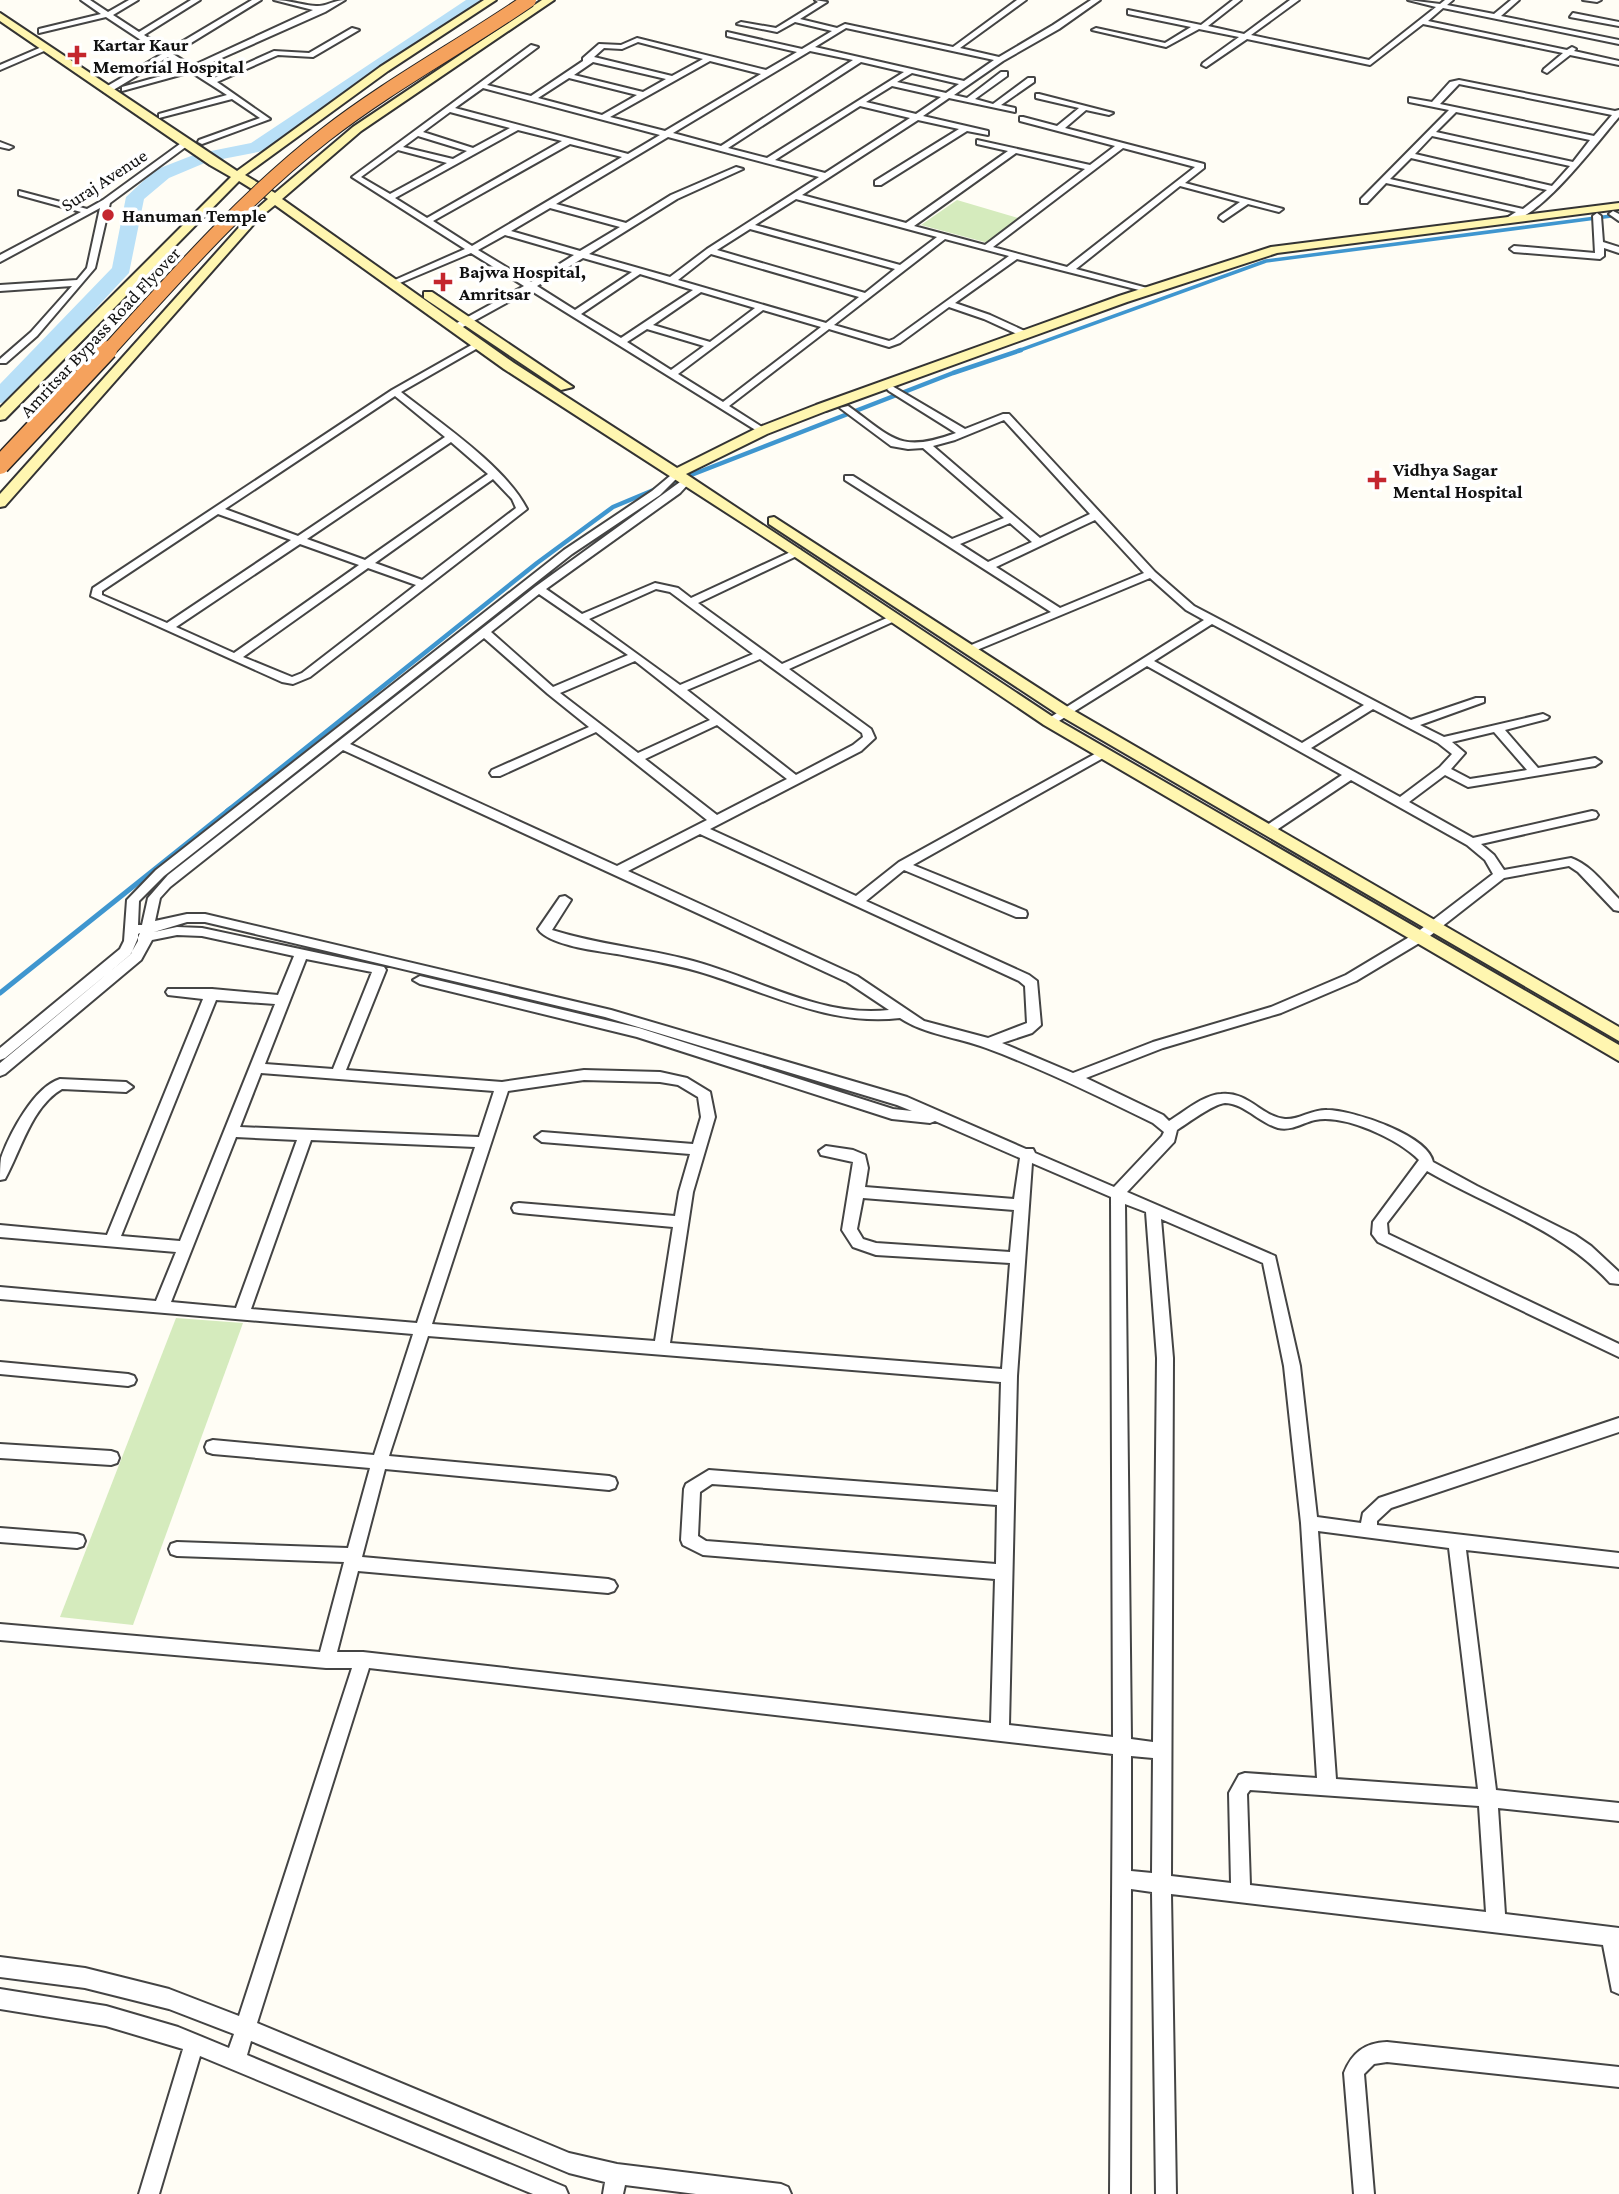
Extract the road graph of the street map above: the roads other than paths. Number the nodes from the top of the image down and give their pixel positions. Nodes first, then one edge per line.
1 (101, 0) edge
2 (134, 0) edge
3 (196, 0) edge
4 (257, 0) edge
5 (278, 0) edge
6 (341, 0) edge
7 (491, 0) edge
8 (508, 0) edge
9 (529, 0) edge
10 (549, 0) edge
11 (819, 0) edge
12 (1023, 0) edge
13 (1097, 0) edge
14 (1237, 0) edge
15 (1295, 0) edge
16 (1412, 0) edge
17 (1449, 0) edge
18 (1515, 0) edge
19 (1587, 0) edge
20 (1597, 0) edge
21 (88, 3) edge
22 (0, 5) edge
23 (1443, 6) junction
24 (322, 10) junction
25 (1131, 12) dead end
26 (109, 14) junction
27 (1573, 15) dead end
28 (0, 16) edge
29 (1495, 17) junction
30 (794, 20) junction
31 (1424, 22) junction
32 (741, 24) dead end
33 (1619, 24) edge
34 (1200, 27) junction
35 (355, 30) dead end
36 (838, 30) junction
37 (1096, 30) dead end
38 (42, 31) junction
39 (139, 34) junction
40 (730, 34) dead end
41 (1586, 35) junction
42 (1245, 36) junction
43 (1619, 42) edge
44 (534, 47) dead end
45 (47, 48) junction
46 (956, 48) junction
47 (805, 50) junction
48 (1569, 52) junction
49 (169, 55) junction
50 (710, 58) junction
51 (1000, 58) junction
52 (860, 59) junction
53 (586, 60) junction
54 (1619, 63) edge
55 (1206, 65) dead end
56 (0, 68) edge
57 (190, 70) junction
58 (910, 71) junction
59 (1547, 71) dead end
60 (766, 73) junction
61 (1004, 74) dead end
62 (566, 75) junction
63 (675, 79) junction
64 (1031, 80) dead end
65 (212, 82) junction
66 (890, 83) junction
67 (965, 83) junction
68 (480, 85) junction
69 (121, 87) junction
70 (107, 90) junction
71 (646, 95) junction
72 (948, 95) junction
73 (233, 96) junction
74 (1039, 96) dead end
75 (533, 98) junction
76 (969, 100) junction
77 (1412, 100) dead end
78 (858, 103) junction
79 (1434, 105) junction
80 (995, 106) junction
81 (1085, 107) junction
82 (449, 108) junction
83 (1454, 109) junction
84 (1012, 110) dead end
85 (1109, 113) dead end
86 (1618, 113) edge
87 (162, 116) junction
88 (604, 117) junction
89 (917, 117) junction
90 (1023, 120) dead end
91 (517, 127) junction
92 (967, 128) junction
93 (1058, 129) junction
94 (418, 133) junction
95 (985, 133) dead end
96 (1430, 133) junction
97 (667, 134) junction
98 (1596, 139) junction
99 (569, 141) junction
100 (980, 142) dead end
101 (1123, 144) junction
102 (198, 145) junction
103 (399, 148) junction
104 (721, 149) junction
105 (1014, 150) junction
106 (267, 151) junction
107 (475, 151) junction
108 (1409, 155) junction
109 (627, 156) junction
110 (222, 161) junction
111 (768, 161) junction
112 (454, 162) junction
113 (1573, 164) junction
114 (1092, 168) junction
115 (738, 169) dead end
116 (241, 172) junction
117 (827, 176) junction
118 (1385, 180) junction
119 (878, 183) dead end
120 (1177, 183) junction
121 (1551, 188) junction
122 (22, 193) dead end
123 (218, 194) junction
124 (279, 196) junction
125 (794, 196) junction
126 (391, 197) junction
127 (1246, 201) junction
128 (1364, 201) dead end
129 (106, 202) junction
130 (550, 205) junction
131 (1279, 209) dead end
132 (89, 212) junction
133 (1526, 212) junction
134 (1617, 213) edge
135 (299, 215) junction
136 (1597, 216) junction
137 (1223, 218) dead end
138 (1509, 219) junction
139 (251, 220) junction
140 (428, 221) junction
141 (625, 226) junction
142 (748, 226) junction
143 (908, 226) junction
144 (504, 232) junction
145 (944, 236) junction
146 (1599, 243) junction
147 (0, 246) edge
148 (987, 247) junction
149 (1514, 249) dead end
150 (471, 250) junction
151 (1619, 250) edge
152 (15, 251) junction
153 (710, 251) junction
154 (580, 254) junction
155 (1015, 256) junction
156 (0, 259) edge
157 (900, 268) junction
158 (1069, 269) junction
159 (639, 271) junction
160 (672, 280) junction
161 (398, 281) junction
162 (80, 283) junction
163 (531, 286) junction
164 (0, 288) edge
165 (700, 289) junction
166 (1148, 291) junction
167 (865, 296) junction
168 (948, 304) junction
169 (762, 307) junction
170 (575, 314) junction
171 (470, 321) junction
172 (825, 326) junction
173 (649, 327) junction
174 (454, 328) junction
175 (1024, 334) junction
176 (620, 343) junction
177 (478, 345) junction
178 (711, 345) junction
179 (4, 361) dead end
180 (671, 375) junction
181 (892, 389) junction
182 (395, 392) junction
183 (724, 406) junction
184 (845, 408) junction
185 (0, 416) edge
186 (762, 431) junction
187 (961, 432) junction
188 (451, 437) junction
189 (0, 442) edge
190 (926, 445) junction
191 (0, 465) edge
192 (494, 474) junction
193 (687, 474) junction
194 (849, 478) dead end
195 (0, 503) edge
196 (220, 511) junction
197 (1097, 515) junction
198 (1012, 519) junction
199 (299, 539) junction
200 (1039, 543) junction
201 (950, 544) junction
202 (797, 552) junction
203 (368, 564) junction
204 (987, 567) junction
205 (1151, 575) junction
206 (425, 585) junction
207 (539, 589) junction
208 (690, 603) junction
209 (1059, 611) junction
210 (581, 618) junction
211 (893, 619) junction
212 (1210, 621) junction
213 (168, 628) junction
214 (485, 634) junction
215 (968, 650) junction
216 (762, 654) junction
217 (636, 656) junction
218 (235, 657) junction
219 (1146, 661) junction
220 (781, 669) junction
221 (677, 690) junction
222 (552, 692) junction
223 (1480, 700) dead end
224 (1373, 704) junction
225 (1065, 712) junction
226 (1543, 717) dead end
227 (717, 721) junction
228 (1050, 722) junction
229 (1411, 724) junction
230 (596, 728) junction
231 (1497, 728) junction
232 (1442, 741) junction
233 (340, 744) junction
234 (1303, 748) junction
235 (1106, 753) junction
236 (635, 759) junction
237 (1595, 762) dead end
238 (1444, 770) junction
239 (1535, 772) junction
240 (496, 773) dead end
241 (1351, 775) junction
242 (795, 780) junction
243 (1401, 802) junction
244 (1592, 816) dead end
245 (715, 820) junction
246 (700, 829) junction
247 (1268, 830) junction
248 (1471, 842) junction
249 (903, 865) junction
250 (616, 872) junction
251 (1500, 875) junction
252 (565, 900) dead end
253 (858, 902) junction
254 (1619, 906) edge
255 (1021, 914) dead end
256 (1428, 931) junction
257 (149, 933) junction
258 (132, 936) junction
259 (301, 955) junction
260 (379, 970) junction
261 (173, 992) dead end
262 (212, 994) junction
263 (284, 1000) junction
264 (901, 1013) junction
265 (1619, 1035) edge
266 (988, 1043) junction
267 (1619, 1054) edge
268 (0, 1055) edge
269 (256, 1068) junction
270 (0, 1071) edge
271 (338, 1073) junction
272 (1073, 1078) junction
273 (125, 1087) dead end
274 (502, 1087) junction
275 (942, 1120) junction
276 (1169, 1128) junction
277 (231, 1132) junction
278 (306, 1134) junction
279 (542, 1137) dead end
280 (485, 1142) junction
281 (699, 1150) junction
282 (826, 1151) dead end
283 (1028, 1153) junction
284 (1426, 1164) junction
285 (0, 1175) edge
286 (857, 1192) junction
287 (1118, 1192) junction
288 (1022, 1205) junction
289 (519, 1208) dead end
290 (1153, 1210) junction
291 (682, 1222) junction
292 (0, 1231) edge
293 (112, 1240) junction
294 (187, 1247) junction
295 (1018, 1258) junction
296 (1619, 1278) edge
297 (0, 1293) edge
298 (161, 1308) junction
299 (241, 1315) junction
300 (422, 1327) junction
301 (662, 1347) junction
302 (1619, 1351) edge
303 (0, 1368) edge
304 (1009, 1376) junction
305 (128, 1380) dead end
306 (1619, 1425) edge
307 (213, 1447) dead end
308 (0, 1451) edge
309 (111, 1458) dead end
310 (379, 1463) junction
311 (609, 1483) dead end
312 (1006, 1499) junction
313 (1309, 1523) junction
314 (1369, 1531) junction
315 (0, 1535) edge
316 (76, 1541) dead end
317 (1457, 1542) junction
318 (177, 1549) dead end
319 (353, 1559) junction
320 (1619, 1560) edge
321 (1004, 1572) junction
322 (608, 1586) dead end
323 (0, 1632) edge
324 (326, 1660) junction
325 (363, 1660) junction
326 (1000, 1733) junction
327 (1122, 1747) junction
328 (1162, 1751) junction
329 (1327, 1786) junction
330 (1488, 1798) junction
331 (1619, 1812) edge
332 (1122, 1879) junction
333 (1164, 1885) junction
334 (1241, 1894) junction
335 (1496, 1923) junction
336 (1615, 1937) edge
337 (0, 1967) edge
338 (1619, 1984) edge
339 (0, 1999) edge
340 (245, 2028) junction
341 (194, 2044) junction
342 (235, 2061) junction
343 (1619, 2077) edge
344 (615, 2184) edge
345 (149, 2194) edge
346 (558, 2194) edge
347 (781, 2194) edge
348 (1120, 2194) edge
349 (1166, 2194) edge
350 (1364, 2194) edge

1 - 21 street
2 - 26 street
3 - 39 street
4 - 49 street
5 - 24 street
6 - 24 street
7 - 106 street
8 - 189 highway, Amritsar Bypass Road Flyover
9 - 191 highway, Amritsar Bypass Road Flyover, bridge
10 - 124 street
11 - 30 street
12 - 46 street
13 - 51 street
14 - 34 street
15 - 42 street
16 - 23 street
17 - 23 street
18 - 29 street
19 - 20 street
21 - 26 street
22 - 38 street
23 - 29 street
23 - 31 street
24 - 57 street
25 - 34 street
26 - 38 street
26 - 39 street
27 - 33 street
28 - 45 street
29 - 41 street
30 - 32 street
30 - 36 street
31 - 42 street
31 - 48 street
34 - 37 street
34 - 42 street
35 - 65 street
36 - 46 street
36 - 47 street
38 - 69 street
39 - 49 street
40 - 47 street
41 - 43 street
41 - 48 street
42 - 55 street
44 - 68 street
45 - 56 street
45 - 70 street
46 - 51 street
47 - 52 street
47 - 60 street
48 - 54 street
48 - 59 street
49 - 57 street
49 - 69 street
50 - 53 street
50 - 60 street
50 - 63 street
51 - 67 street
52 - 58 street
52 - 104 street
53 - 62 street
53 - 63 street
57 - 65 street
57 - 69 street
58 - 66 street
58 - 67 street
60 - 97 street
61 - 76 street
62 - 71 street
62 - 75 street
63 - 71 street
64 - 80 street
65 - 73 street
66 - 72 street
66 - 78 street
67 - 72 street
68 - 75 street
68 - 82 street
69 - 70 street
69 - 87 street
70 - 102 street
71 - 88 street
72 - 76 street
72 - 89 street
73 - 87 street
73 - 102 street, Suraj Avenue
74 - 81 street
75 - 88 street
76 - 80 street
77 - 79 street
78 - 89 street
78 - 111 street
79 - 83 street
79 - 86 street
80 - 84 street
81 - 85 street
81 - 93 street
82 - 91 street
82 - 94 street
83 - 96 street
83 - 98 street
86 - 98 street
87 - 102 street
88 - 97 street
89 - 92 street
89 - 117 street
90 - 93 street
91 - 99 street
91 - 107 street
92 - 95 street
92 - 119 street
93 - 101 street
94 - 103 street
94 - 107 street
96 - 108 street
96 - 113 street
97 - 104 street
97 - 109 street
98 - 113 street
99 - 109 street
99 - 140 street
100 - 105 street
101 - 114 street
101 - 120 street
102 - 110 street
102 - 129 street, Suraj Avenue
103 - 112 street
103 - 126 street
104 - 111 street
105 - 114 street
105 - 143 street
106 - 110 street
106 - 116 street
107 - 112 street
108 - 118 street
108 - 121 street
109 - 130 street
110 - 116 street
110 - 123 street
111 - 117 street
112 - 126 street
113 - 121 street
114 - 148 street
115 - 141 street
116 - 123 street
116 - 124 street
117 - 125 street
118 - 128 street
118 - 133 street
120 - 127 street
120 - 158 street
121 - 133 street
122 - 132 street
123 - 185 street
124 - 135 street
124 - 139 street
124 - 161 street
125 - 142 street
125 - 143 street
126 - 140 street
127 - 131 street
127 - 137 street
129 - 132 street, Suraj Avenue
129 - 162 street
130 - 141 street
130 - 144 street
132 - 152 street, Suraj Avenue
133 - 138 street
134 - 136 street
134 - 138 street
135 - 139 street
135 - 161 street
136 - 146 street
136 - 181 street
138 - 166 street
139 - 195 street
140 - 150 street
141 - 154 street
142 - 153 street
142 - 157 street
143 - 145 street
144 - 150 street
144 - 154 street
145 - 148 street
145 - 157 street
146 - 149 street
146 - 151 street
147 - 152 street
148 - 155 street
150 - 161 street
150 - 163 street
152 - 156 street, Suraj Avenue
153 - 160 street
153 - 167 street
154 - 159 street
154 - 163 street
155 - 158 street
155 - 168 street
157 - 167 street
158 - 166 street
159 - 160 street
159 - 170 street
160 - 165 street
161 - 171 street
161 - 174 street
162 - 164 street
162 - 179 street
163 - 170 street
163 - 171 street
165 - 169 street
165 - 173 street
166 - 175 street
167 - 172 street
168 - 172 street
168 - 175 street
169 - 172 street
169 - 178 street
170 - 176 street
171 - 174 street
171 - 193 street
172 - 183 street
173 - 176 street
173 - 178 street
174 - 177 street
175 - 186 street
176 - 180 street
177 - 182 street
177 - 193 street
178 - 180 street
180 - 183 street
181 - 184 street
181 - 187 street
182 - 188 street
182 - 196 street
183 - 186 street
184 - 190 street
184 - 193 street
186 - 193 street
187 - 190 street
187 - 197 street
188 - 192 street
188 - 199 street
190 - 198 street
192 - 203 street
192 - 206 street
193 - 202 street
193 - 207 street
193 - 215 street
193 - 258 street
194 - 201 street
196 - 199 street
196 - 213 street
197 - 200 street
197 - 205 street
198 - 200 street
198 - 201 street
199 - 203 street
199 - 213 street
200 - 204 street
201 - 204 street
202 - 208 street
202 - 211 street
203 - 206 street
203 - 218 street
204 - 209 street
205 - 209 street
205 - 212 street
206 - 218 street
207 - 210 street
207 - 214 street
208 - 210 street
208 - 216 street
209 - 215 street
210 - 217 street
211 - 220 street
211 - 228 street
212 - 219 street
212 - 224 street
213 - 218 street
214 - 222 street
214 - 233 street
215 - 225 street
216 - 220 street
216 - 221 street
217 - 221 street
217 - 222 street
219 - 225 street
219 - 234 street
220 - 242 street
221 - 227 street
222 - 230 street
223 - 229 street
224 - 229 street
224 - 234 street
225 - 228 street
225 - 247 street
226 - 231 street
227 - 236 street
227 - 242 street
228 - 235 street
229 - 232 street
230 - 236 street
230 - 240 street
231 - 232 street
231 - 239 street
232 - 238 street
233 - 250 street
233 - 257 street
234 - 241 street
235 - 249 street
235 - 256 street
236 - 245 street
237 - 239 street
238 - 239 street
238 - 243 street
241 - 243 street
241 - 247 street
242 - 245 street
243 - 248 street
244 - 248 street
245 - 246 street
246 - 250 street
246 - 253 street
247 - 256 street
248 - 251 street
249 - 253 street
249 - 255 street
250 - 264 street
251 - 254 street
251 - 256 street
252 - 264 street
253 - 266 street
256 - 265 street
256 - 267 street
256 - 272 street
257 - 258 street
257 - 259 street
257 - 270 street
257 - 275 street
258 - 268 street
259 - 260 street
259 - 263 street
260 - 271 street
260 - 275 street
261 - 262 street
262 - 263 street
262 - 293 street
263 - 269 street
264 - 266 street
266 - 272 street
269 - 271 street
269 - 277 street
271 - 274 street
272 - 276 street
273 - 285 street
274 - 280 street
274 - 281 street
275 - 283 street
276 - 284 street
276 - 287 street
277 - 278 street
277 - 294 street
278 - 280 street
278 - 299 street
279 - 281 street
280 - 300 street
281 - 291 street
282 - 286 street
283 - 287 street
283 - 288 street
284 - 296 street
284 - 302 street
286 - 288 street
286 - 295 street
287 - 290 street
287 - 327 street
288 - 295 street
289 - 291 street
290 - 313 street
290 - 328 street
291 - 301 street
292 - 293 street
293 - 294 street
294 - 298 street
295 - 304 street
297 - 298 street
298 - 299 street
299 - 300 street
300 - 301 street
300 - 310 street
301 - 304 street
303 - 305 street
304 - 312 street
306 - 314 street
307 - 310 street
308 - 309 street
310 - 311 street
310 - 319 street
312 - 321 street
312 - 321 street
313 - 314 street
313 - 329 street
314 - 317 street
315 - 316 street
317 - 320 street
317 - 330 street
318 - 319 street
319 - 322 street
319 - 324 street
321 - 326 street
323 - 324 street
324 - 325 street
325 - 326 street
325 - 340 street
326 - 327 street
327 - 328 street
327 - 332 street
328 - 333 street
329 - 330 street
329 - 334 street
330 - 331 street
330 - 335 street
332 - 333 street
332 - 348 street
333 - 334 street
333 - 349 street
334 - 335 street
335 - 336 street
336 - 338 street
337 - 340 street
339 - 341 street
340 - 342 street
340 - 344 street
341 - 342 street
341 - 345 street
342 - 346 street
343 - 350 street
344 - 347 street

